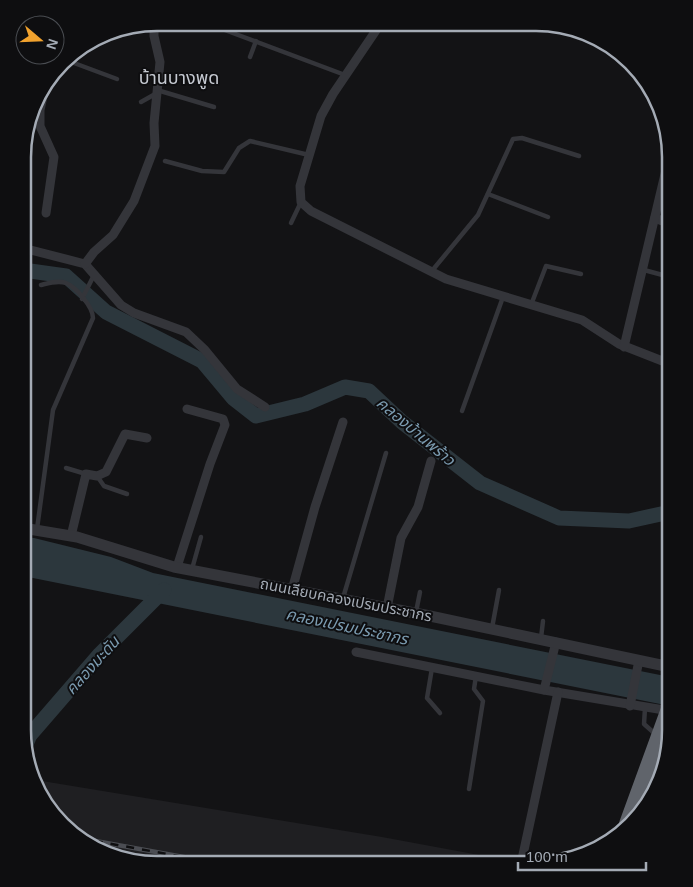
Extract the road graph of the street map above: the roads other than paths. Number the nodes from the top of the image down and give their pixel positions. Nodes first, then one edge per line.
1 (154, 31) edge
2 (228, 31) edge
3 (375, 31) edge
4 (256, 41) junction
5 (250, 57) dead end
6 (74, 63) edge
7 (345, 75) junction
8 (117, 79) dead end
9 (156, 92) junction
10 (141, 102) dead end
11 (214, 107) dead end
12 (40, 112) edge
13 (309, 155) junction
14 (578, 156) dead end
15 (165, 161) dead end
16 (662, 188) edge
17 (488, 194) junction
18 (301, 202) junction
19 (46, 213) dead end
20 (548, 217) dead end
21 (655, 218) junction
22 (662, 221) edge
23 (290, 223) dead end
24 (31, 250) edge
25 (85, 264) junction
26 (644, 270) junction
27 (431, 272) junction
28 (581, 274) dead end
29 (94, 275) junction
30 (662, 275) edge
31 (41, 285) dead end
32 (503, 297) junction
33 (83, 298) junction
34 (531, 305) junction
35 (624, 347) junction
36 (662, 361) edge
37 (264, 407) dead end
38 (186, 409) dead end
39 (462, 411) dead end
40 (343, 422) dead end
41 (147, 438) dead end
42 (386, 453) dead end
43 (432, 461) dead end
44 (66, 468) dead end
45 (86, 474) junction
46 (97, 476) junction
47 (127, 494) dead end
48 (31, 529) edge
49 (37, 529) junction
50 (71, 536) junction
51 (201, 537) dead end
52 (177, 567) junction
53 (192, 570) junction
54 (292, 590) junction
55 (499, 590) dead end
56 (420, 592) dead end
57 (342, 599) junction
58 (387, 608) junction
59 (416, 614) junction
60 (543, 621) dead end
61 (492, 629) junction
62 (541, 639) junction
63 (555, 646) junction
64 (356, 652) dead end
65 (639, 665) junction
66 (661, 666) edge
67 (432, 668) junction
68 (476, 676) junction
69 (544, 687) junction
70 (558, 692) junction
71 (631, 703) junction
72 (645, 708) junction
73 (661, 711) edge
74 (440, 713) dead end
75 (661, 731) edge
76 (653, 732) dead end
77 (468, 789) dead end
78 (632, 811) edge
79 (523, 855) edge

1 - 9 street
2 - 4 lane
3 - 7 street
4 - 5 lane
4 - 7 lane
6 - 8 lane
7 - 13 street
9 - 10 lane
9 - 11 lane
9 - 25 street
12 - 19 street
13 - 15 lane
13 - 18 street
14 - 17 lane
16 - 21 street
17 - 20 lane
17 - 27 lane
18 - 23 lane
18 - 27 street
21 - 22 street
21 - 26 street
24 - 25 street
25 - 29 street
26 - 30 lane
26 - 35 street
27 - 32 street
28 - 34 lane
29 - 33 lane
29 - 37 street
31 - 33 lane
32 - 34 street
32 - 39 lane
33 - 49 lane
34 - 35 street
35 - 36 street
38 - 52 street
40 - 54 street
41 - 46 street
42 - 57 lane
43 - 58 street
44 - 45 lane
45 - 46 street
45 - 50 street
46 - 47 lane
48 - 49 street, ถนนเลียบคลองเปรมประชากร
49 - 50 street, ถนนเลียบคลองเปรมประชากร
50 - 52 street, ถนนเลียบคลองเปรมประชากร
51 - 53 lane
52 - 53 street, ถนนเลียบคลองเปรมประชากร
53 - 54 street, ถนนเลียบคลองเปรมประชากร
54 - 57 street, ถนนเลียบคลองเปรมประชากร
55 - 61 lane
56 - 59 lane
57 - 58 street, ถนนเลียบคลองเปรมประชากร
58 - 59 street, ถนนเลียบคลองเปรมประชากร
59 - 61 street, ถนนเลียบคลองเปรมประชากร
60 - 62 lane
61 - 62 street, ถนนเลียบคลองเปรมประชากร
62 - 63 street, ถนนเลียบคลองเปรมประชากร
63 - 65 street, ถนนเลียบคลองเปรมประชากร
63 - 69 street
64 - 67 street
65 - 66 street, ถนนเลียบคลองเปรมประชากร
65 - 71 street
67 - 68 street
67 - 74 lane
68 - 69 street
68 - 77 lane
69 - 70 street
70 - 71 street
70 - 79 street
71 - 72 street
72 - 73 street
72 - 76 lane
75 - 78 highway, bridge

